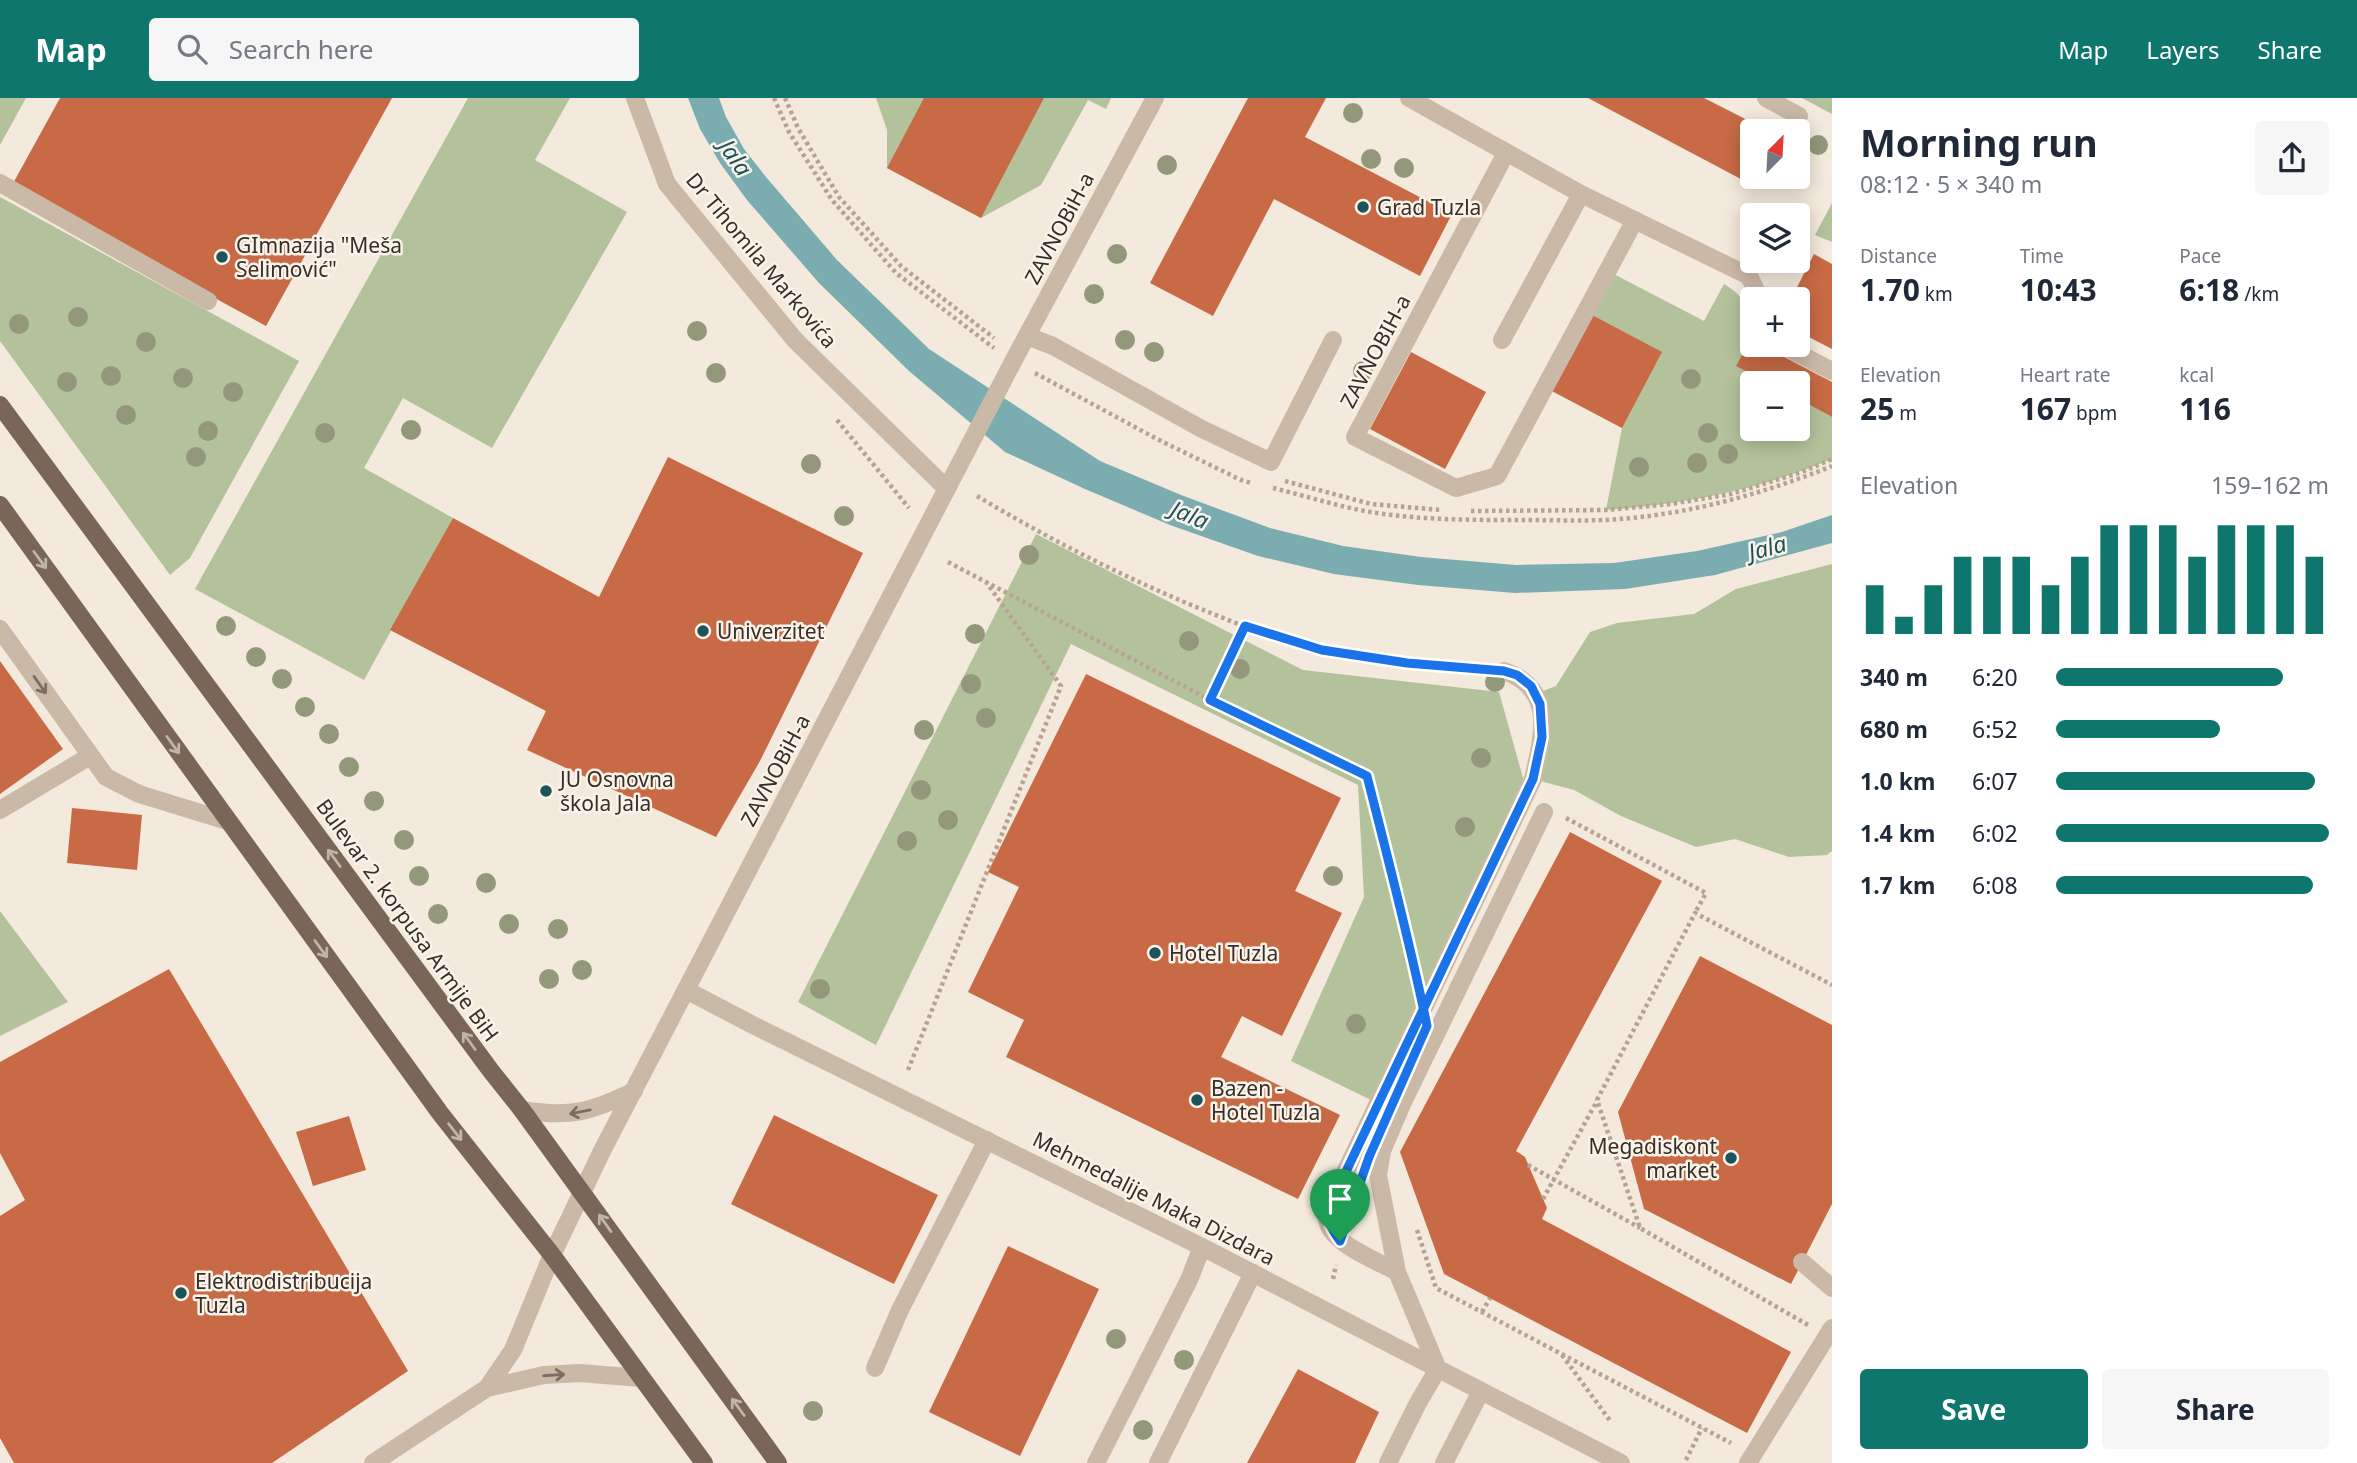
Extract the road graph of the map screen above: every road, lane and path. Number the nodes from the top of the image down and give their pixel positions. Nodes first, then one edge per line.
1 (635, 98) edge
2 (774, 98) edge
3 (785, 98) edge
4 (1155, 98) edge
5 (1409, 98) edge
6 (1766, 98) edge
7 (1799, 116) dead end
8 (1506, 153) junction
9 (0, 183) edge
10 (1581, 194) junction
11 (1635, 220) junction
12 (1754, 287) edge
13 (208, 300) dead end
14 (1027, 336) junction
15 (994, 338) dead end
16 (1333, 340) dead end
17 (1502, 341) dead end
18 (1805, 357) edge
19 (1014, 360) junction
20 (1832, 371) edge
21 (0, 405) edge
22 (1832, 466) edge
23 (1254, 483) dead end
24 (1268, 487) dead end
25 (947, 489) junction
26 (976, 496) dead end
27 (0, 505) edge
28 (948, 562) dead end
29 (984, 580) junction
30 (1245, 626) junction
31 (0, 629) edge
32 (1504, 671) joint
33 (1210, 700) junction
34 (90, 756) junction
35 (0, 810) edge
36 (1544, 812) dead end
37 (1565, 818) dead end
38 (227, 821) junction
39 (1695, 913) junction
40 (1832, 985) edge
41 (686, 990) junction
42 (1423, 1007) junction
43 (908, 1070) dead end
44 (634, 1091) junction
45 (1597, 1100) junction
46 (522, 1110) junction
47 (987, 1140) junction
48 (1528, 1165) dead end
49 (1554, 1179) junction
50 (582, 1191) junction
51 (1543, 1199) dead end
52 (1415, 1225) dead end
53 (1640, 1228) junction
54 (1340, 1241) junction
55 (1202, 1247) junction
56 (552, 1255) junction
57 (1802, 1262) dead end
58 (1398, 1272) junction
59 (1253, 1273) junction
60 (1333, 1279) dead end
61 (1832, 1288) edge
62 (1490, 1298) dead end
63 (1482, 1312) junction
64 (1811, 1327) dead end
65 (1832, 1328) edge
66 (1560, 1352) junction
67 (875, 1368) dead end
68 (1438, 1369) junction
69 (641, 1378) junction
70 (487, 1388) junction
71 (1481, 1391) junction
72 (1611, 1422) dead end
73 (1702, 1427) junction
74 (1735, 1445) dead end
75 (1686, 1460) dead end
76 (373, 1463) edge
77 (704, 1463) edge
78 (778, 1463) edge
79 (1096, 1463) edge
80 (1158, 1463) edge
81 (1388, 1463) edge
82 (1444, 1463) edge
83 (1621, 1463) edge
84 (1748, 1463) edge

1 - 25 street, Dr Tihomila Markovića
2 - 19 path
3 - 15 path
4 - 14 street, ZAVNOBiH-a
5 - 8 street
6 - 7 street
8 - 10 street
8 - 11 street, ZAVNOBIH-a
9 - 13 street
10 - 11 street
10 - 17 street
11 - 12 street
14 - 16 street
14 - 19 street, ZAVNOBiH-a
18 - 20 street
19 - 23 path
19 - 25 street, ZAVNOBiH-a
46 -> 21 main road, Bulevar 2. korpusa Armije BiH
22 - 24 path
25 - 41 street, ZAVNOBiH-a
26 - 30 path
27 -> 38 main road
28 - 29 path
29 - 33 path
29 - 43 path
30 - 32 path
30 - 33 path
31 -> 34 street
32 - 42 street
33 - 42 path
34 - 35 street
34 - 38 street
36 - 58 street
37 - 39 path
38 -> 56 main road
39 - 40 path
39 - 45 path
41 - 44 street, ZAVNOBiH-a
41 - 47 street, Mehmedalije Maka Dizdara
42 - 54 street
44 -> 46 street
44 - 50 street
45 - 49 path
45 - 53 path
46 - 50 main road, Bulevar 2. korpusa Armije BiH
47 - 55 street, Mehmedalije Maka Dizdara
47 - 67 street
48 - 49 path
49 - 51 path
49 - 53 path
50 - 56 street
78 -> 50 main road, Bulevar 2. korpusa Armije BiH
52 - 63 path
53 - 64 path
54 - 58 street
54 - 60 path
55 - 59 street, Mehmedalije Maka Dizdara
55 - 79 street
56 - 69 main road
56 - 70 street
57 - 61 street
58 - 68 street
59 - 68 street, Mehmedalije Maka Dizdara
59 - 80 street
62 - 63 path
63 - 66 path
65 - 84 street
66 - 72 path
66 - 73 path
68 - 71 street, Mehmedalije Maka Dizdara
68 - 81 street
70 -> 69 street
69 - 77 main road
70 - 76 street
71 - 82 street
71 - 83 street, Mehmedalije Maka Dizdara
73 - 74 path
73 - 75 path

